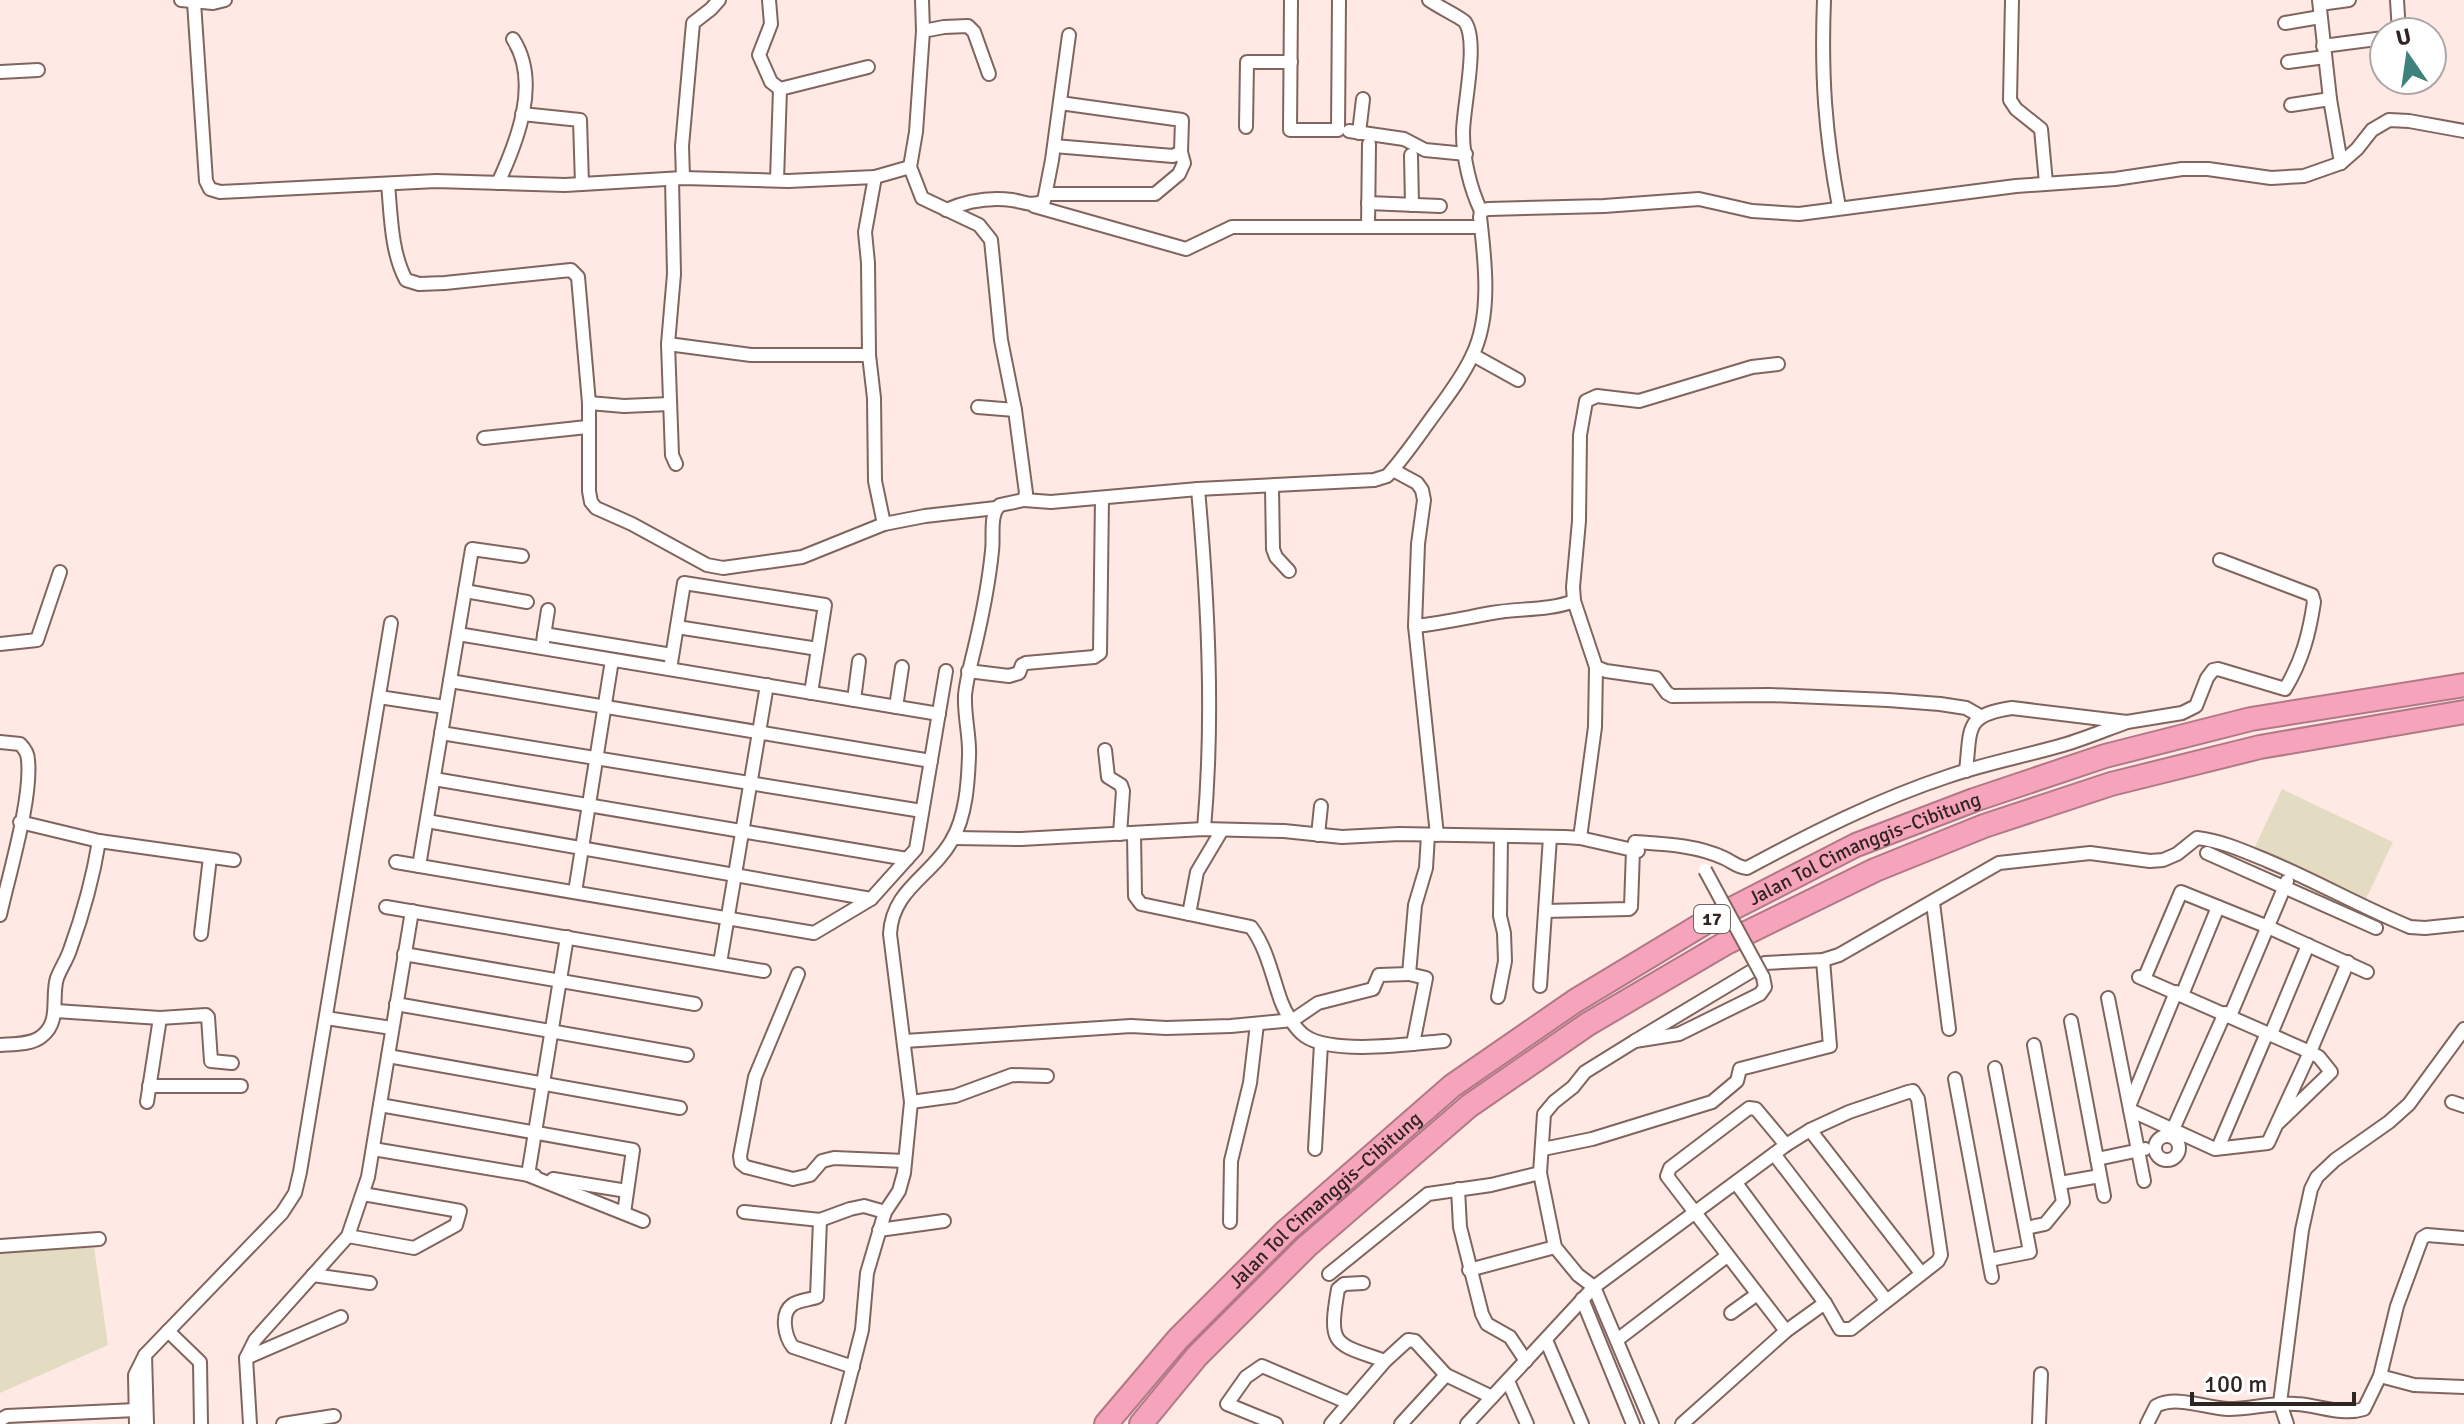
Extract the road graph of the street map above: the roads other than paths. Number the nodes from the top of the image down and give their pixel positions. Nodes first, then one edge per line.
1 (225, 0) edge
2 (719, 0) edge
3 (769, 0) edge
4 (922, 0) edge
5 (1291, 0) edge
6 (1339, 0) edge
7 (1429, 0) edge
8 (1824, 0) edge
9 (2012, 0) edge
10 (2349, 0) edge
11 (188, 1) edge
12 (2320, 7) edge
13 (2285, 23) dead end
14 (923, 31) junction
15 (1069, 35) dead end
16 (513, 39) dead end
17 (2368, 41) edge
18 (2324, 51) junction
19 (1291, 62) junction
20 (2288, 62) dead end
21 (868, 67) dead end
22 (38, 70) dead end
23 (0, 72) edge
24 (989, 74) dead end
25 (780, 89) junction
26 (1363, 99) dead end
27 (2330, 99) junction
28 (1060, 103) junction
29 (2291, 105) dead end
30 (522, 114) junction
31 (1246, 127) dead end
32 (2464, 131) edge
33 (1369, 144) dead end
34 (1054, 146) junction
35 (1181, 152) junction
36 (1466, 154) junction
37 (1411, 155) dead end
38 (2341, 163) junction
39 (910, 167) junction
40 (875, 177) junction
41 (677, 178) junction
42 (777, 180) junction
43 (498, 183) junction
44 (2046, 183) junction
45 (388, 184) junction
46 (582, 184) junction
47 (1046, 194) junction
48 (1368, 203) junction
49 (1412, 205) junction
50 (1034, 206) junction
51 (1440, 206) dead end
52 (1839, 207) junction
53 (946, 210) junction
54 (1481, 211) junction
55 (1368, 227) junction
56 (1481, 227) junction
57 (668, 344) junction
58 (869, 355) junction
59 (1473, 355) junction
60 (1778, 364) dead end
61 (1518, 380) dead end
62 (589, 403) junction
63 (670, 404) junction
64 (978, 407) dead end
65 (1015, 410) junction
66 (587, 427) junction
67 (484, 438) dead end
68 (676, 464) dead end
69 (1393, 470) junction
70 (1272, 487) junction
71 (1198, 489) junction
72 (1102, 498) junction
73 (1024, 500) junction
74 (996, 508) junction
75 (884, 524) junction
76 (522, 556) dead end
77 (2220, 560) dead end
78 (1289, 571) dead end
79 (60, 572) dead end
80 (465, 591) junction
81 (1574, 601) junction
82 (527, 602) dead end
83 (548, 610) dead end
84 (391, 623) dead end
85 (1415, 626) junction
86 (677, 627) junction
87 (458, 634) junction
88 (544, 634) junction
89 (0, 644) edge
90 (542, 648) junction
91 (818, 649) junction
92 (672, 655) junction
93 (612, 660) junction
94 (859, 661) dead end
95 (902, 667) dead end
96 (1596, 667) junction
97 (670, 669) junction
98 (946, 671) dead end
99 (968, 671) junction
100 (450, 681) junction
101 (767, 685) junction
102 (2464, 685) edge
103 (811, 693) junction
104 (379, 697) junction
105 (854, 700) junction
106 (604, 706) junction
107 (445, 707) junction
108 (896, 707) junction
109 (2464, 712) edge
110 (939, 714) junction
111 (1980, 716) junction
112 (2127, 722) junction
113 (759, 732) junction
114 (441, 733) junction
115 (0, 742) edge
116 (1105, 750) dead end
117 (596, 758) junction
118 (931, 761) junction
119 (1966, 771) junction
120 (434, 779) junction
121 (750, 783) junction
122 (588, 805) junction
123 (1321, 806) dead end
124 (922, 811) junction
125 (427, 821) junction
126 (20, 822) junction
127 (1204, 829) junction
128 (1222, 830) junction
129 (742, 831) junction
130 (1120, 834) junction
131 (1134, 834) junction
132 (1318, 835) junction
133 (1432, 835) junction
134 (1501, 837) junction
135 (1550, 837) junction
136 (953, 838) junction
137 (1580, 838) junction
138 (99, 841) junction
139 (582, 848) junction
140 (1633, 850) junction
141 (2207, 853) dead end
142 (210, 857) junction
143 (907, 859) junction
144 (234, 860) dead end
145 (396, 862) dead end
146 (419, 866) junction
147 (2291, 871) junction
148 (735, 875) junction
149 (2285, 885) junction
150 (575, 892) junction
151 (871, 899) junction
152 (1933, 903) junction
153 (386, 907) dead end
154 (2218, 907) junction
155 (412, 911) junction
156 (1545, 911) junction
157 (1189, 914) junction
158 (0, 915) edge
159 (728, 919) junction
160 (2463, 923) edge
161 (2268, 927) junction
162 (2376, 928) dead end
163 (201, 934) dead end
164 (567, 937) junction
165 (2308, 945) junction
166 (404, 954) junction
167 (1823, 960) junction
168 (2348, 962) junction
169 (720, 963) junction
170 (764, 971) dead end
171 (2367, 972) dead end
172 (798, 974) dead end
173 (1409, 974) junction
174 (560, 981) junction
175 (1540, 986) dead end
176 (2179, 994) junction
177 (1498, 997) dead end
178 (2108, 998) dead end
179 (396, 1004) junction
180 (695, 1004) dead end
181 (56, 1011) junction
182 (2228, 1014) junction
183 (160, 1018) junction
184 (326, 1018) junction
185 (1293, 1020) junction
186 (2071, 1021) dead end
187 (1257, 1024) junction
188 (392, 1028) junction
189 (1949, 1029) dead end
190 (2464, 1029) edge
191 (551, 1031) junction
192 (2269, 1034) junction
193 (905, 1041) junction
194 (1444, 1041) dead end
195 (1635, 1041) junction
196 (1321, 1044) junction
197 (1413, 1044) junction
198 (0, 1045) edge
199 (2034, 1045) dead end
200 (2310, 1052) junction
201 (687, 1055) dead end
202 (388, 1056) junction
203 (232, 1063) dead end
204 (1995, 1068) dead end
205 (1047, 1076) dead end
206 (1955, 1079) dead end
207 (543, 1083) junction
208 (149, 1086) junction
209 (241, 1086) dead end
210 (147, 1102) dead end
211 (911, 1102) junction
212 (380, 1105) junction
213 (680, 1108) dead end
214 (2130, 1108) junction
215 (2277, 1124) junction
216 (1810, 1130) junction
217 (535, 1133) junction
218 (2172, 1133) junction
219 (1786, 1145) junction
220 (2155, 1147) junction
221 (2218, 1148) junction
222 (373, 1149) junction
223 (1315, 1149) dead end
224 (1543, 1149) junction
225 (2138, 1151) junction
226 (1774, 1154) junction
227 (2097, 1159) junction
228 (905, 1161) junction
229 (1540, 1173) junction
230 (528, 1175) junction
231 (2100, 1176) junction
232 (2144, 1181) dead end
233 (1736, 1183) junction
234 (2060, 1183) junction
235 (1458, 1189) junction
236 (627, 1191) junction
237 (363, 1194) junction
238 (2104, 1196) dead end
239 (744, 1212) dead end
240 (885, 1212) junction
241 (1695, 1212) junction
242 (624, 1213) junction
243 (820, 1220) junction
244 (643, 1221) dead end
245 (944, 1221) dead end
246 (1230, 1222) dead end
247 (2026, 1228) junction
248 (879, 1230) junction
249 (348, 1236) junction
250 (2464, 1238) edge
251 (99, 1239) dead end
252 (0, 1246) edge
253 (1555, 1247) junction
254 (1955, 1255) dead end
255 (1727, 1256) junction
256 (1940, 1258) junction
257 (1989, 1260) junction
258 (1469, 1270) junction
259 (1921, 1273) junction
260 (1329, 1274) dead end
261 (313, 1275) junction
262 (1992, 1277) dead end
263 (370, 1283) dead end
264 (1363, 1283) dead end
265 (1594, 1287) junction
266 (1756, 1295) junction
267 (1582, 1299) junction
268 (1886, 1300) junction
269 (1825, 1303) junction
270 (1731, 1313) dead end
271 (341, 1317) dead end
272 (168, 1331) junction
273 (1786, 1331) junction
274 (1546, 1340) junction
275 (1617, 1340) junction
276 (145, 1355) junction
277 (246, 1358) junction
278 (1385, 1361) junction
279 (1526, 1361) junction
280 (853, 1367) junction
281 (2041, 1374) dead end
282 (1446, 1375) junction
283 (2380, 1376) junction
284 (1508, 1381) junction
285 (2464, 1387) edge
286 (1492, 1397) junction
287 (1349, 1403) junction
288 (2280, 1403) junction
289 (136, 1410) junction
290 (334, 1416) dead end
291 (0, 1420) edge
292 (136, 1424) edge
293 (147, 1424) edge
294 (201, 1424) edge
295 (250, 1424) edge
296 (283, 1424) edge
297 (838, 1424) edge
298 (1106, 1424) edge
299 (1141, 1424) edge
300 (1276, 1424) edge
301 (1331, 1424) edge
302 (1401, 1424) edge
303 (1467, 1424) edge
304 (1527, 1424) edge
305 (1582, 1424) edge
306 (1633, 1424) edge
307 (1652, 1424) edge
308 (1682, 1424) edge
309 (2039, 1424) edge
310 (2147, 1424) edge
311 (2287, 1424) edge

1 - 11 street
2 - 41 street
3 - 25 street
4 - 14 street
5 - 19 street
6 - 19 street
7 - 36 street
8 - 52 street
9 - 44 street
10 - 12 street
11 - 45 street
12 - 13 street
12 - 18 street
14 - 24 street
14 - 39 street
15 - 28 street
16 - 30 street
17 - 18 street
18 - 20 street
18 - 27 street
19 - 31 street
21 - 25 street
22 - 23 street
25 - 42 street
26 - 36 street
27 - 29 street
27 - 38 street
28 - 34 street
28 - 35 street
30 - 43 street
30 - 46 street
32 - 38 street
33 - 48 street
34 - 35 street
34 - 47 street
35 - 47 street
36 - 54 street
37 - 49 street
38 - 44 street
39 - 40 street
39 - 53 street
40 - 42 street
40 - 58 street
41 - 42 street
41 - 46 street
41 - 57 street
43 - 45 street
43 - 46 street
44 - 52 street
45 - 62 street
47 - 50 street
48 - 49 street
48 - 55 street
49 - 51 street
50 - 53 street
50 - 55 street
52 - 54 street
53 - 65 street
54 - 56 street
55 - 56 street
56 - 59 street
57 - 58 street
57 - 63 street
58 - 75 street
59 - 61 street
59 - 69 street
60 - 81 street
62 - 63 street
62 - 66 street
63 - 68 street
64 - 65 street
65 - 73 street
66 - 67 street
66 - 75 street
69 - 70 street
69 - 85 street
70 - 71 street
70 - 78 street
71 - 72 street
71 - 127 street
72 - 73 street
72 - 99 street
73 - 74 street
74 - 75 street
74 - 99 street
76 - 80 street
77 - 112 street
79 - 89 street
80 - 82 street
80 - 87 street
81 - 85 street
81 - 96 street
83 - 88 street
84 - 104 street
85 - 133 street
86 - 91 street
86 - 91 street
86 - 92 street
87 - 90 street
87 - 100 street
88 - 90 street
88 - 92 street
90 - 93 street
91 - 103 street
92 - 97 street
93 - 97 street
93 - 106 street
94 - 105 street
95 - 108 street
96 - 111 street
96 - 137 street
97 - 101 street
98 - 110 street
99 - 136 street
100 - 106 street
100 - 107 street
101 - 103 street
101 - 113 street
102 - 298 highway, Jalan Tol Cimanggis–Cibitung / 17
103 - 105 street
104 - 107 street
104 - 184 street
105 - 108 street
106 - 113 street
106 - 117 street
107 - 114 street
108 - 110 street
109 - 299 highway, Jalan Tol Cimanggis–Cibitung / 17
110 - 118 street
111 - 112 street
111 - 119 street
112 - 119 street
113 - 118 street
113 - 121 street
114 - 117 street
114 - 120 street
115 - 126 street
116 - 130 street
117 - 121 street
117 - 122 street
118 - 124 street
119 - 140 street
120 - 122 street
120 - 125 street
121 - 124 street
121 - 129 street
122 - 129 street
122 - 139 street
123 - 132 street
124 - 143 street
125 - 139 street
125 - 146 street
126 - 138 street
126 - 158 street
127 - 128 street
127 - 131 street
128 - 132 street
128 - 157 street
129 - 143 street
129 - 148 street
130 - 131 street
130 - 136 street
131 - 157 street
132 - 133 street
133 - 134 street
133 - 173 street
134 - 135 street
134 - 177 street
135 - 137 street
135 - 156 street
136 - 193 street
137 - 140 street
138 - 142 street
138 - 181 street
139 - 148 street
139 - 150 street
140 - 156 street
140 - 195 street, bridge
141 - 149 street
142 - 144 street
142 - 163 street
143 - 151 street
145 - 146 street
146 - 150 street
147 - 149 street
147 - 152 street
147 - 160 street
148 - 151 street
148 - 159 street
149 - 161 street
149 - 162 street
150 - 159 street
151 - 159 street
152 - 167 street
152 - 189 street
153 - 155 street
154 - 161 street
154 - 176 street
154 - 176 street
155 - 164 street
155 - 166 street
156 - 175 street
157 - 185 street
159 - 169 street
161 - 165 street
161 - 182 street
164 - 169 street
164 - 174 street
165 - 168 street
165 - 192 street
166 - 174 street
166 - 179 street
167 - 195 street
167 - 224 street
168 - 171 street
168 - 200 street
169 - 170 street
172 - 228 street
173 - 185 street
173 - 197 street
174 - 180 street
174 - 191 street
176 - 182 street
176 - 214 street
178 - 214 street
179 - 188 street
179 - 191 street
181 - 183 street
181 - 198 street
182 - 192 street
182 - 218 street
183 - 203 street
183 - 208 street
184 - 188 street
184 - 272 street
185 - 187 street
185 - 196 street
186 - 227 street
187 - 193 street
187 - 246 street
188 - 202 street
190 - 288 street
191 - 201 street
191 - 207 street
192 - 200 street
192 - 221 street
193 - 211 street
194 - 197 street
195 - 224 street
196 - 197 street
196 - 223 street
199 - 234 street
200 - 215 street
200 - 215 street
202 - 207 street
202 - 212 street
204 - 247 street
205 - 211 street
206 - 257 street
207 - 213 street
207 - 217 street
208 - 209 street
208 - 210 street
211 - 228 street
212 - 217 street
212 - 222 street
214 - 218 street
214 - 225 street
215 - 221 street
216 - 219 street
216 - 256 street
216 - 259 street
217 - 230 street
217 - 236 street
218 - 220 street
218 - 220 street
218 - 221 street
219 - 226 street
219 - 241 street
220 - 225 street
222 - 230 street
222 - 237 street
224 - 229 street
225 - 227 street
225 - 232 street
226 - 233 street
226 - 268 street
227 - 231 street
228 - 240 street
229 - 235 street
229 - 253 street
230 - 236 street
230 - 242 street
231 - 234 street
231 - 238 street
233 - 241 street
233 - 269 street
234 - 247 street
235 - 258 street
235 - 260 street
236 - 242 street
237 - 249 street
237 - 249 street
239 - 243 street
240 - 243 street
240 - 248 street
241 - 255 street
241 - 265 street
242 - 244 street
243 - 280 street
245 - 248 street
247 - 257 street
248 - 280 street
249 - 261 street
250 - 283 street
251 - 252 street
253 - 258 street
253 - 265 street
254 - 256 street
255 - 266 street
255 - 275 street
256 - 259 street
257 - 262 street
258 - 279 street
259 - 268 street
261 - 263 street
261 - 277 street
264 - 278 street
265 - 267 street
265 - 275 street
266 - 270 street
266 - 273 street
267 - 274 street
267 - 306 street
268 - 269 street
269 - 273 street
271 - 277 street
272 - 276 street
272 - 294 street
273 - 308 street
274 - 279 street
274 - 305 street
275 - 307 street
276 - 289 street
276 - 293 street
277 - 295 street
278 - 282 street
278 - 287 street
279 - 284 street
280 - 297 street
281 - 309 street
282 - 286 street
282 - 302 street
283 - 285 street
283 - 288 street
284 - 286 street
284 - 304 street
286 - 303 street
287 - 300 street
287 - 301 street
288 - 310 street
288 - 311 street
289 - 291 street
289 - 292 street
290 - 296 street

